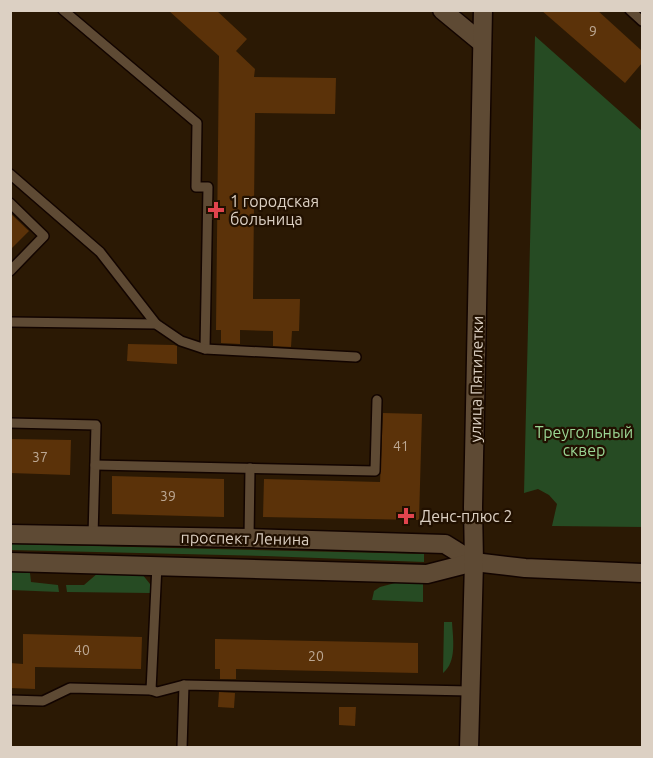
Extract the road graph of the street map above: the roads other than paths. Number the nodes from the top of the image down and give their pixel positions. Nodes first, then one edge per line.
1 (63, 10) edge
2 (442, 10) edge
3 (483, 10) edge
4 (630, 10) edge
5 (642, 21) edge
6 (482, 43) junction
7 (10, 174) edge
8 (10, 203) edge
9 (10, 271) edge
10 (10, 322) edge
11 (156, 324) junction
12 (205, 349) junction
13 (356, 357) dead end
14 (377, 400) dead end
15 (10, 423) edge
16 (95, 465) junction
17 (250, 468) junction
18 (10, 534) edge
19 (93, 536) junction
20 (249, 538) junction
21 (10, 562) edge
22 (474, 562) junction
23 (157, 565) junction
24 (642, 573) edge
25 (184, 685) junction
26 (151, 690) junction
27 (470, 691) junction
28 (10, 700) edge
29 (182, 747) edge
30 (469, 747) edge

1 - 12 lane
2 - 6 main road
3 - 6 main road, улица Пятилетки
4 - 5 lane
6 - 22 main road, улица Пятилетки
7 - 11 lane
8 - 9 lane
10 - 11 lane
11 - 12 lane
12 - 13 lane
14 - 17 lane
15 - 16 lane
16 - 17 lane
16 - 19 lane
17 - 20 lane
18 - 19 main road, проспект Ленина
19 - 20 main road, проспект Ленина
20 - 22 main road, проспект Ленина
21 - 23 main road, проспект Ленина
22 - 23 main road, проспект Ленина
22 - 24 main road, проспект Ленина
22 - 27 main road, улица Пятилетки
23 - 26 lane
25 - 26 lane
25 - 27 lane
25 - 29 lane
26 - 28 lane
27 - 30 main road, улица Пятилетки

